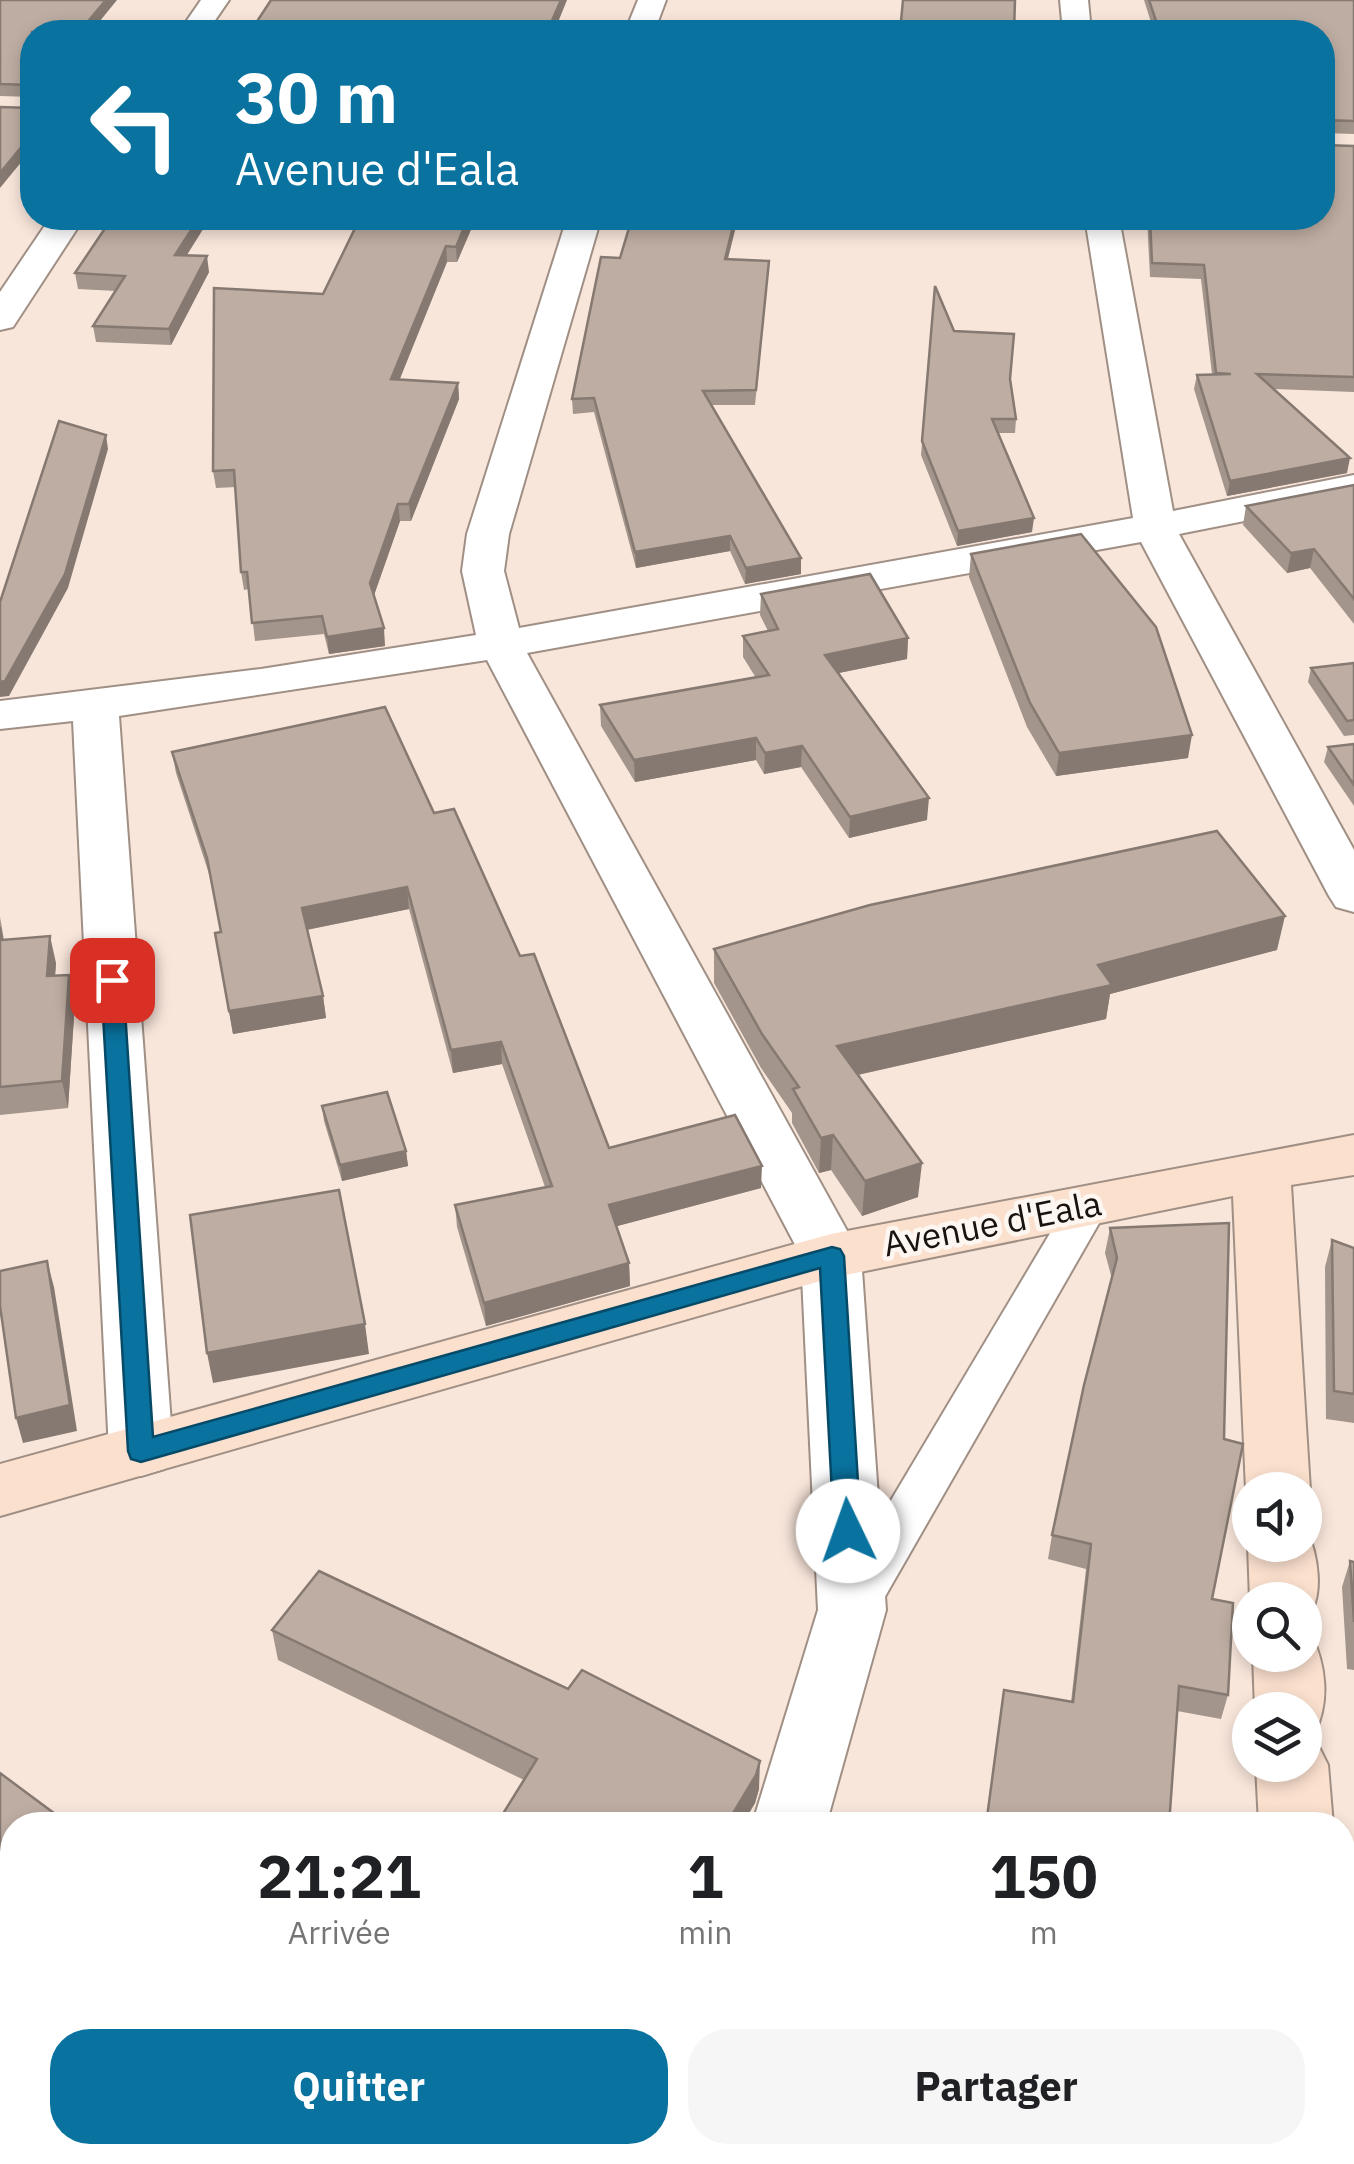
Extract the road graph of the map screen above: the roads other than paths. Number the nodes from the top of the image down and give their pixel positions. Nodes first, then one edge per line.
1 (59, 230) edge
2 (580, 230) edge
3 (1104, 230) edge
4 (0, 319) edge
5 (1354, 486) edge
6 (1155, 528) junction
7 (501, 644) junction
8 (95, 706) junction
9 (0, 715) edge
10 (1354, 896) edge
11 (1354, 1155) edge
12 (1261, 1170) junction
13 (1089, 1204) junction
14 (832, 1256) junction
15 (141, 1451) junction
16 (1277, 1472) edge
17 (0, 1490) edge
18 (852, 1610) junction
19 (1293, 1782) edge
20 (793, 1812) edge
21 (1295, 1812) edge

1 - 4 street
2 - 7 street
3 - 6 street
5 - 6 street
6 - 7 street
6 - 10 street
7 - 8 street
7 - 14 street
8 - 9 street
8 - 15 street
11 - 12 street, Avenue d'Eala
12 - 13 street, Avenue d'Eala
12 - 16 street
13 - 14 street, Avenue d'Eala
13 - 18 lane
14 - 15 street, Avenue d'Eala
14 - 18 street
15 - 17 street, Avenue d'Eala
18 - 20 street
19 - 21 street

